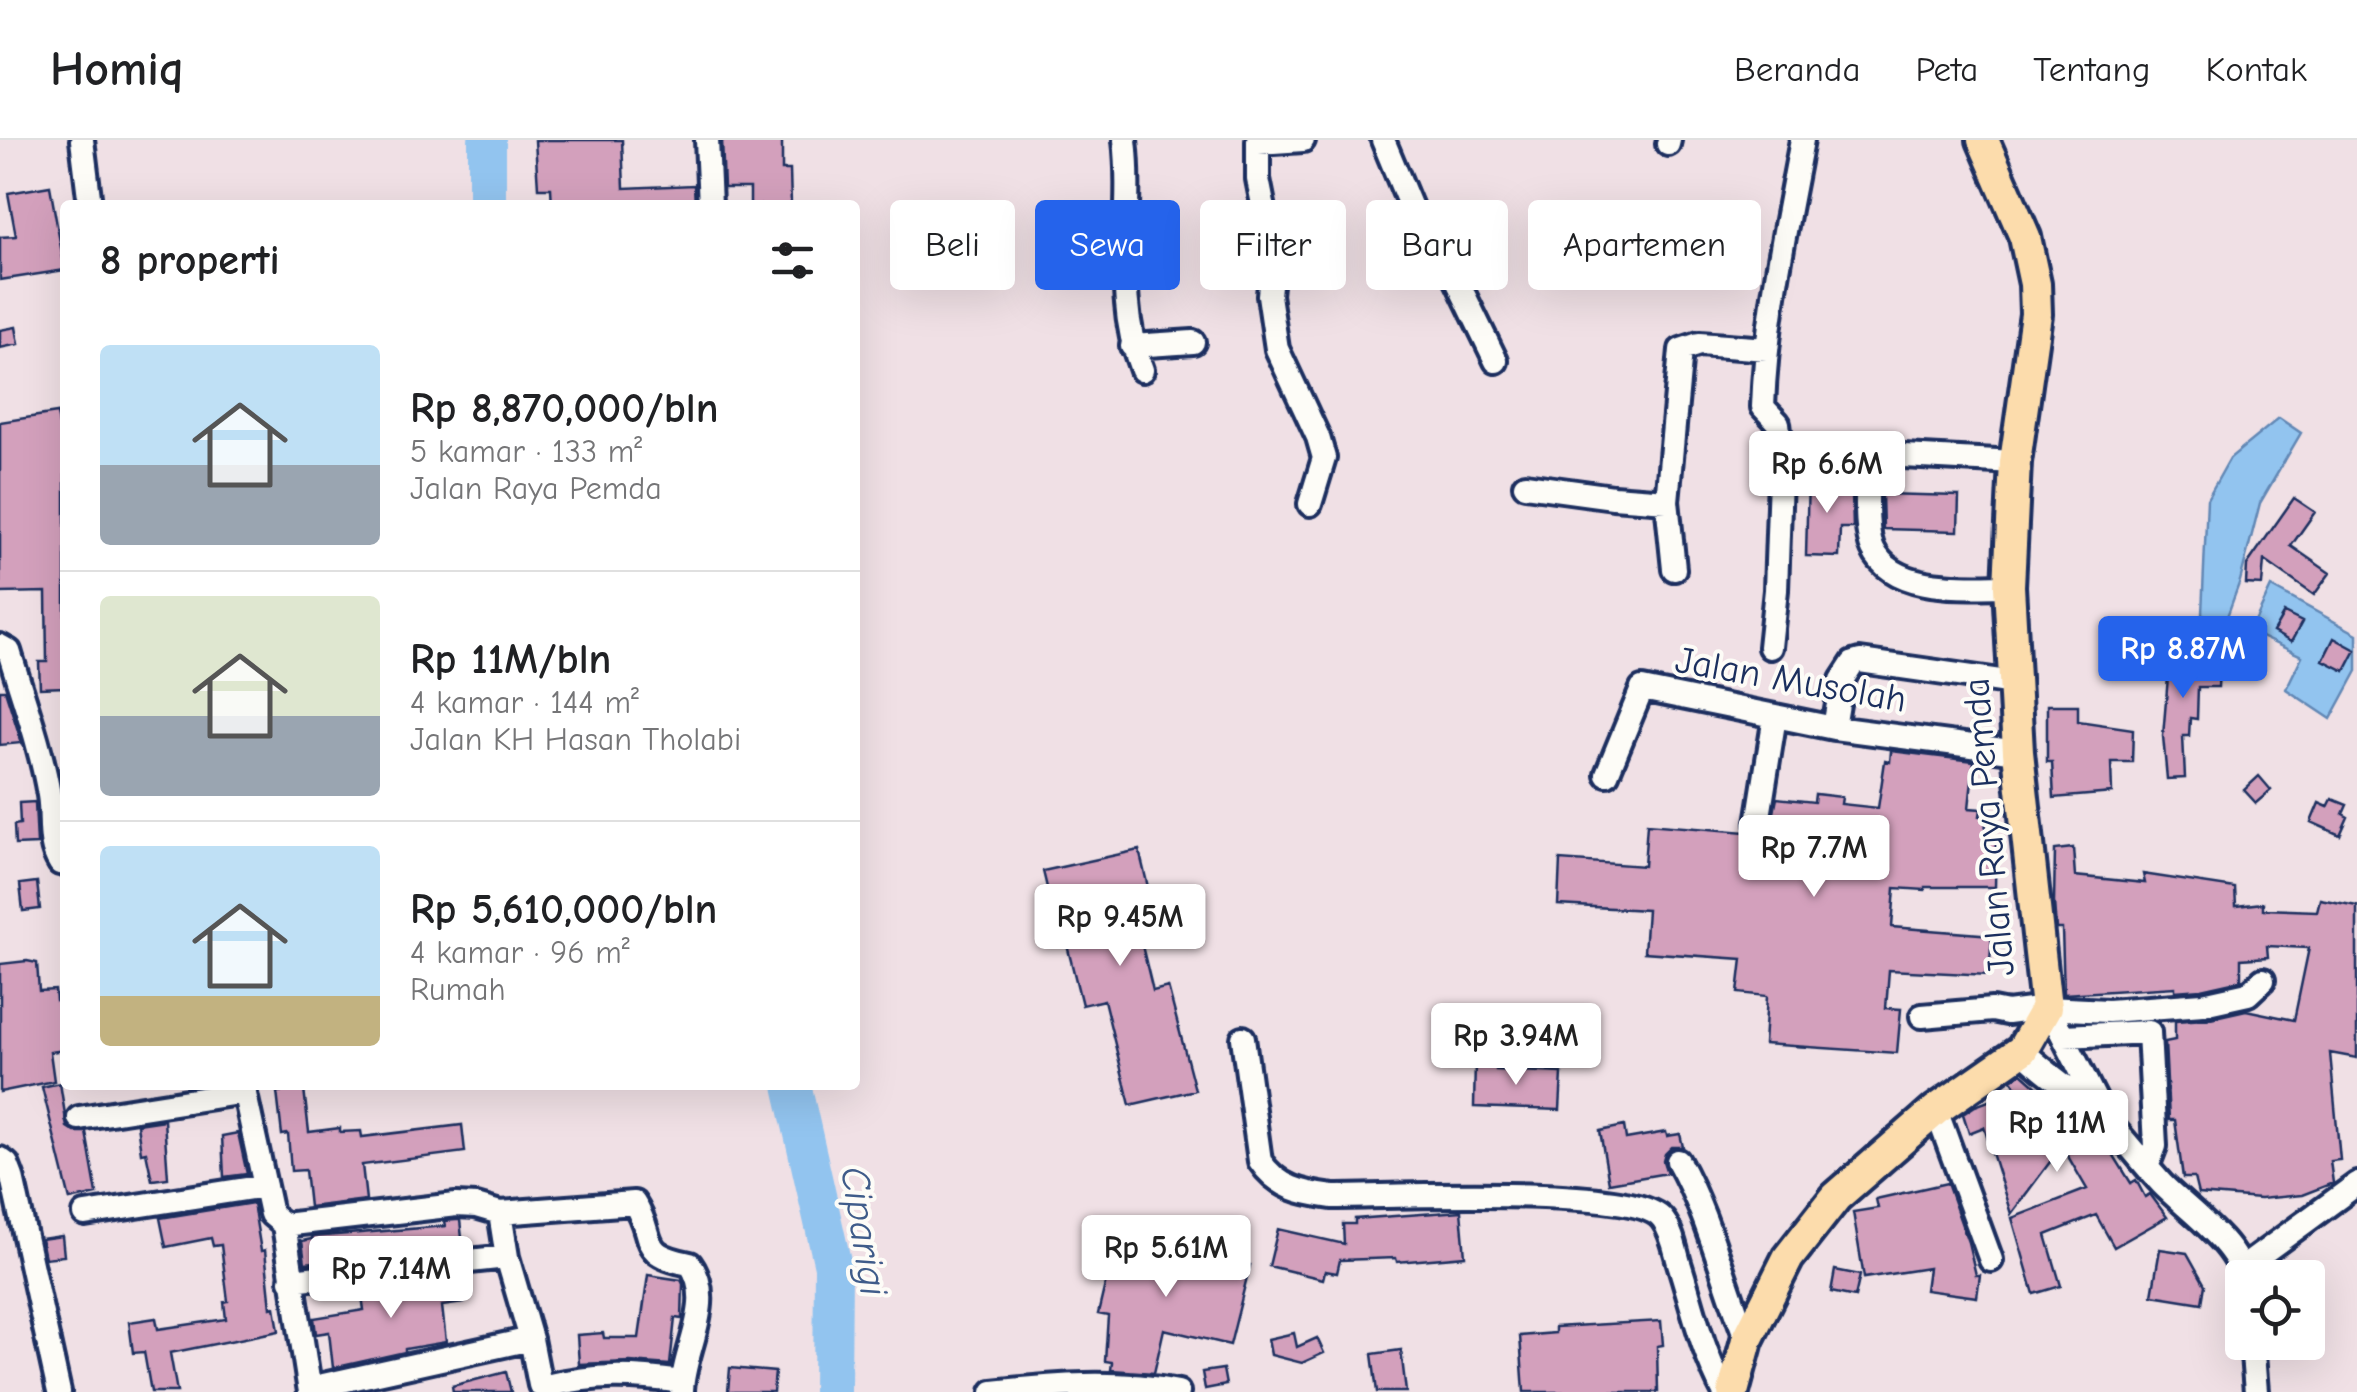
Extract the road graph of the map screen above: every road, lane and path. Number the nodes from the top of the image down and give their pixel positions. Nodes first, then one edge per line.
1 (82, 140) edge
2 (707, 140) edge
3 (1124, 140) edge
4 (1303, 140) edge
5 (1383, 140) edge
6 (1802, 140) edge
7 (1983, 140) edge
8 (1258, 142) edge
9 (89, 200) edge
10 (710, 200) edge
11 (1193, 342) dead end
12 (1132, 346) junction
13 (1767, 349) junction
14 (1496, 362) dead end
15 (1142, 370) dead end
16 (2016, 462) junction
17 (1525, 484) dead end
18 (1667, 501) junction
19 (1310, 504) dead end
20 (1674, 569) dead end
21 (2009, 586) junction
22 (0, 646) edge
23 (1770, 647) dead end
24 (2014, 682) junction
25 (1775, 716) junction
26 (1834, 728) junction
27 (2018, 752) junction
28 (1607, 774) dead end
29 (1758, 824) dead end
30 (60, 863) edge
31 (2264, 980) dead end
32 (2046, 1008) junction
33 (1922, 1016) dead end
34 (2064, 1036) junction
35 (1244, 1038) dead end
36 (2022, 1050) junction
37 (233, 1090) edge
38 (244, 1090) edge
39 (1936, 1110) junction
40 (79, 1118) dead end
41 (2104, 1118) junction
42 (0, 1159) edge
43 (1678, 1160) dead end
44 (2147, 1166) junction
45 (2357, 1184) edge
46 (265, 1186) junction
47 (500, 1213) junction
48 (84, 1214) dead end
49 (284, 1225) junction
50 (507, 1257) junction
51 (1991, 1260) dead end
52 (2232, 1260) edge
53 (2259, 1260) edge
54 (292, 1280) junction
55 (531, 1339) junction
56 (1747, 1340) junction
57 (2253, 1360) edge
58 (682, 1387) edge
59 (310, 1390) edge
60 (58, 1392) edge
61 (993, 1392) edge
62 (1178, 1392) edge
63 (1724, 1392) edge
64 (1733, 1392) edge
65 (2256, 1392) edge

1 - 9 street
2 - 10 street
3 - 12 street
4 - 8 street
5 - 14 street
6 - 13 street
7 - 16 main road, Jalan Raya Pemda
8 - 19 street
11 - 12 street
12 - 15 street
13 - 18 street
13 - 23 street
16 - 21 main road, Jalan Raya Pemda
16 - 21 street
17 - 18 street
18 - 20 street
21 - 24 main road, Jalan Raya Pemda
22 - 30 street
24 - 26 street
24 - 27 main road, Jalan Raya Pemda
25 - 26 street, Jalan Musolah
25 - 28 street, Jalan Musolah
25 - 29 street
26 - 27 street, Jalan Musolah
27 - 32 main road, Jalan Raya Pemda
31 - 32 street
32 - 33 street
32 - 34 street
32 - 36 main road, Jalan Raya Pemda
34 - 41 street
34 - 44 street
35 - 63 street
36 - 39 main road, Jalan Raya Pemda
36 - 41 street
37 - 40 street
38 - 46 street
39 - 51 street
39 - 56 main road, Jalan Raya Pemda
41 - 44 street
42 - 60 street
43 - 56 street
44 - 52 street
45 - 53 street
46 - 48 street
46 - 49 street
47 - 49 street
47 - 50 street
47 - 58 street
49 - 54 street
50 - 54 street
50 - 55 street
54 - 59 street
55 - 58 street
55 - 59 street
56 - 64 main road, Jalan Raya Pemda
57 - 65 street
61 - 62 street

